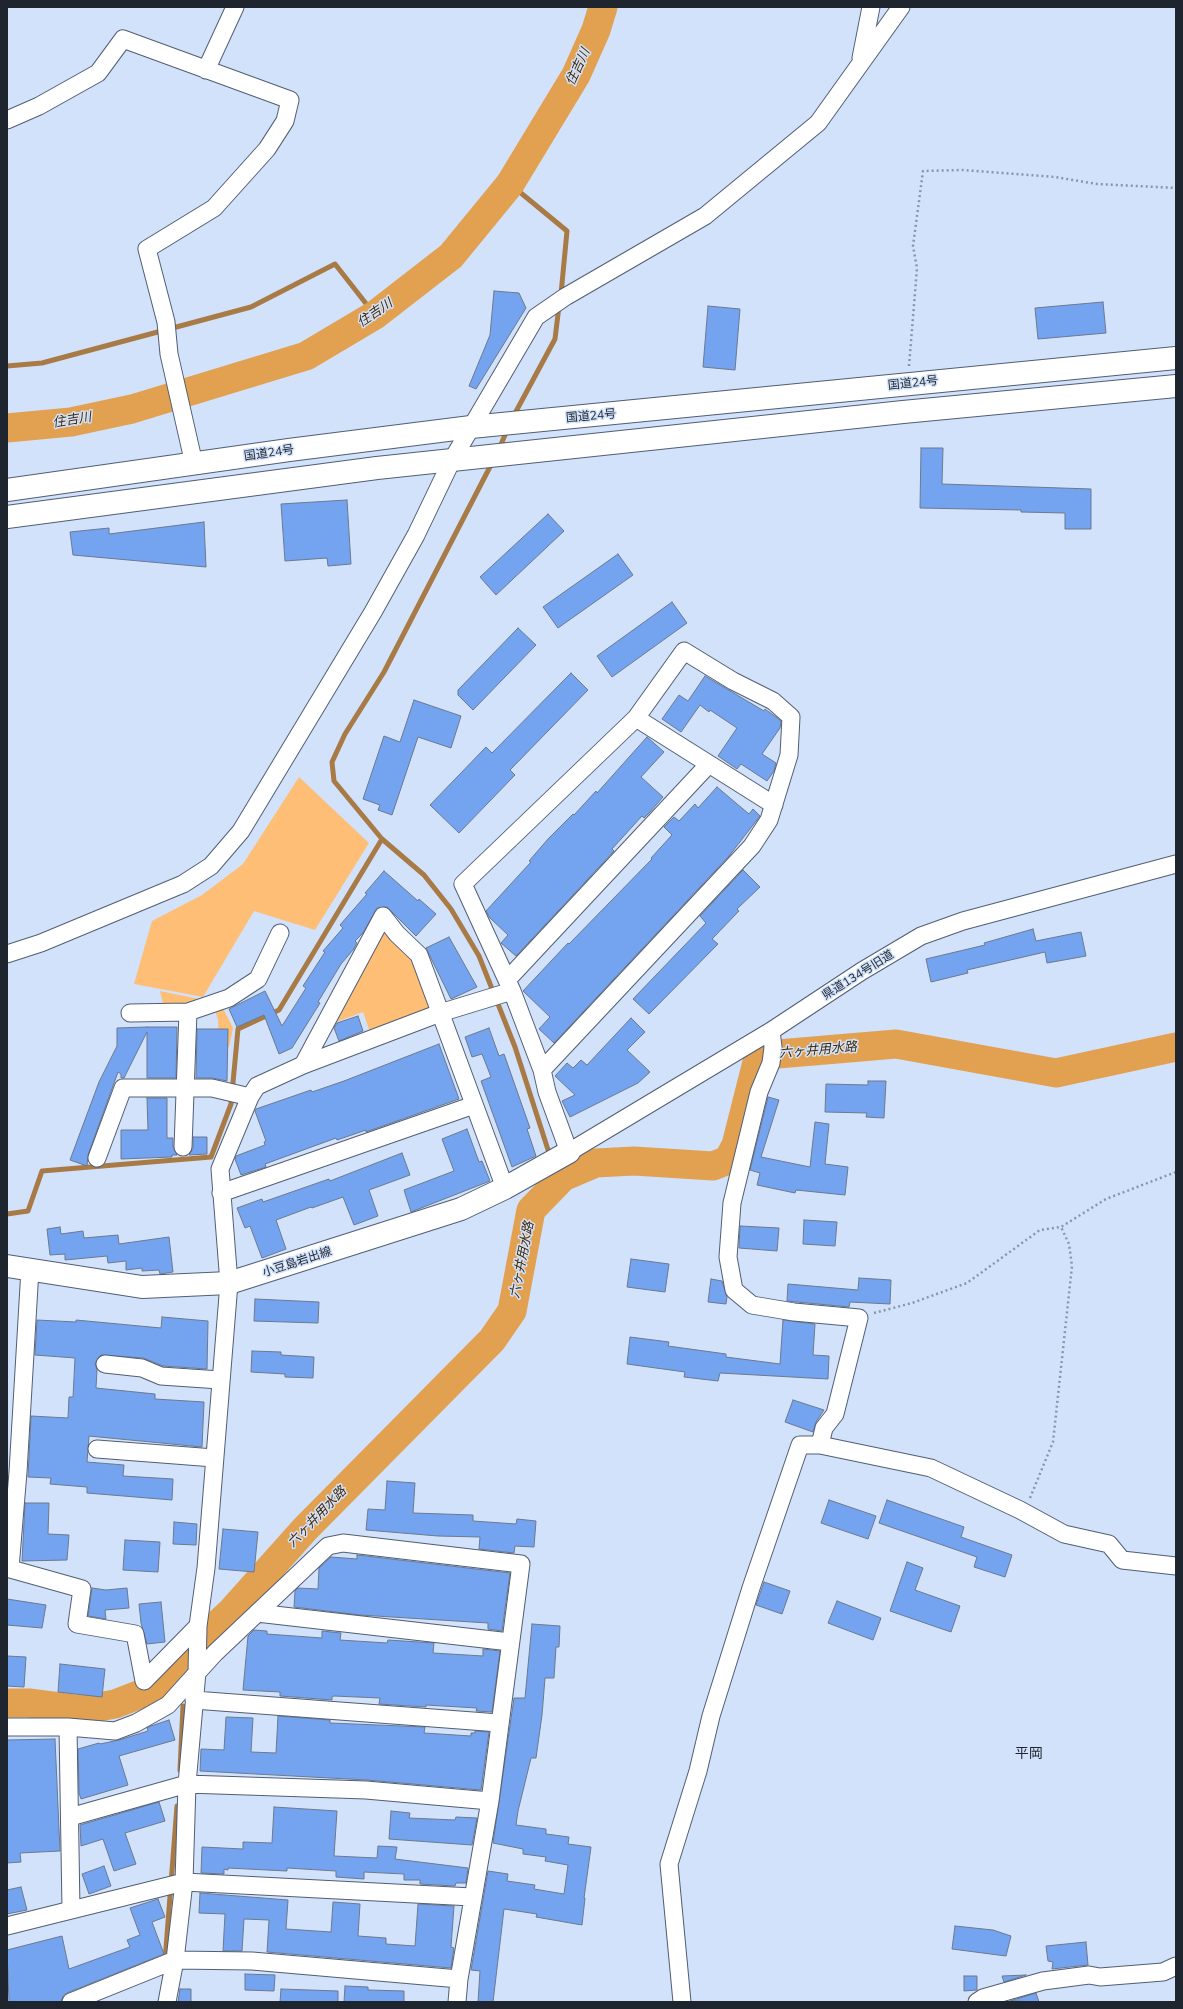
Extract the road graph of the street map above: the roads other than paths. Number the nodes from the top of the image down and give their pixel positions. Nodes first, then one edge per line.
1 (235, 7) edge
2 (871, 7) edge
3 (901, 7) edge
4 (860, 64) junction
5 (206, 70) junction
6 (7, 120) edge
7 (1176, 358) edge
8 (1176, 386) edge
9 (471, 427) junction
10 (452, 460) junction
11 (194, 464) junction
12 (7, 490) edge
13 (7, 517) edge
14 (636, 718) junction
15 (709, 764) junction
16 (774, 805) junction
17 (1176, 864) edge
18 (280, 933) dead end
19 (7, 954) edge
20 (507, 988) junction
21 (188, 1012) junction
22 (130, 1013) dead end
23 (440, 1013) junction
24 (772, 1047) junction
25 (303, 1065) junction
26 (542, 1070) junction
27 (185, 1088) junction
28 (238, 1094) junction
29 (474, 1106) junction
30 (183, 1147) dead end
31 (569, 1152) junction
32 (97, 1158) dead end
33 (505, 1188) junction
34 (220, 1193) junction
35 (7, 1266) edge
36 (30, 1269) junction
37 (229, 1283) junction
38 (105, 1364) dead end
39 (220, 1380) junction
40 (820, 1445) junction
41 (97, 1449) dead end
42 (214, 1458) junction
43 (1176, 1566) edge
44 (8, 1568) edge
45 (257, 1613) junction
46 (198, 1626) junction
47 (510, 1642) junction
48 (197, 1672) junction
49 (194, 1700) junction
50 (500, 1723) junction
51 (7, 1727) edge
52 (68, 1727) junction
53 (187, 1784) junction
54 (490, 1801) junction
55 (70, 1817) junction
56 (184, 1882) junction
57 (472, 1897) junction
58 (71, 1910) junction
59 (7, 1926) edge
60 (175, 1960) junction
61 (1176, 1966) edge
62 (459, 1979) junction
63 (72, 2002) edge
64 (167, 2002) edge
65 (457, 2002) edge
66 (682, 2002) edge
67 (977, 2002) edge

1 - 5 street
2 - 4 street
3 - 4 street
4 - 9 street
5 - 6 street
5 - 11 street
7 - 9 main road, 国道24号
8 - 10 main road
9 - 10 street
9 - 11 main road, 国道24号
10 - 13 main road
10 - 19 street
11 - 12 main road, 国道24号
14 - 15 street
14 - 16 street
14 - 20 street
15 - 16 street
15 - 20 street
16 - 26 street
17 - 24 street, 県道134号旧道
18 - 21 street
20 - 23 street
20 - 26 street
21 - 22 street
21 - 27 street
23 - 25 street
23 - 25 street
23 - 29 street
24 - 31 street, 県道134号旧道
24 - 40 street
25 - 28 street
26 - 31 street
27 - 28 street
27 - 30 street
27 - 32 street
28 - 34 street
29 - 33 street
29 - 34 street
31 - 33 main road, 小豆島岩出線
33 - 37 main road, 小豆島岩出線
34 - 37 street
35 - 36 main road, 小豆島岩出線
36 - 37 main road, 小豆島岩出線
36 - 44 street
37 - 39 street
38 - 39 street
39 - 42 street
40 - 43 street
40 - 66 street
41 - 42 street
42 - 46 street
44 - 46 street
45 - 47 street
45 - 47 street
45 - 48 street
46 - 48 street
47 - 50 street
48 - 49 street
48 - 52 street
49 - 50 street
49 - 53 street
50 - 54 street
51 - 52 street
52 - 55 street
53 - 54 street
53 - 55 street
53 - 56 street
54 - 57 street
55 - 58 street
56 - 57 street
56 - 58 street
56 - 60 street
57 - 62 street
58 - 59 street
60 - 62 street
60 - 63 street
60 - 64 street
61 - 67 street
62 - 65 street

